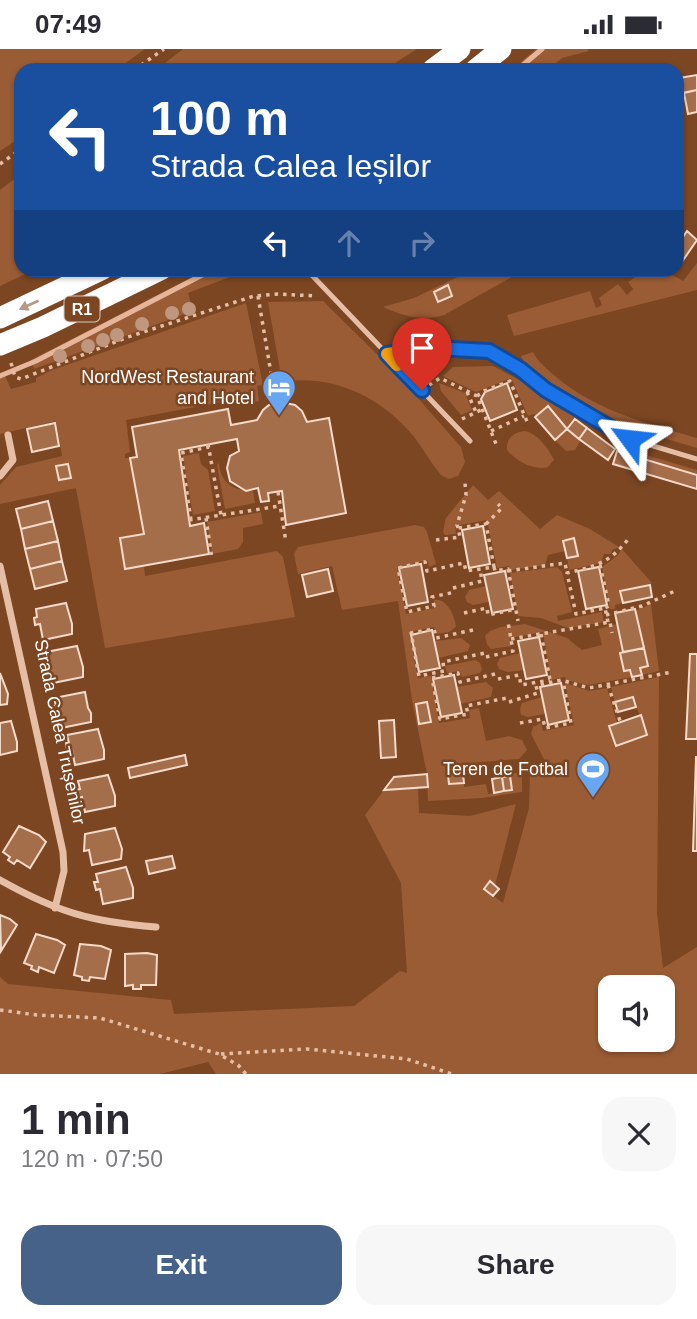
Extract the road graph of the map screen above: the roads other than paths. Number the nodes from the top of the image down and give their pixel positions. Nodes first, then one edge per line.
1 (460, 49) edge
2 (501, 49) edge
3 (441, 63) edge
4 (484, 63) edge
5 (86, 277) edge
6 (146, 277) edge
7 (313, 277) edge
8 (0, 318) edge
9 (6, 354) edge
10 (387, 354) junction
11 (8, 435) dead end
12 (470, 440) dead end
13 (697, 459) edge
14 (0, 476) edge
15 (0, 566) edge
16 (0, 880) edge
17 (55, 908) junction
18 (156, 927) dead end

1 - 3 highway
2 - 4 highway
5 -> 8 highway, R1
6 - 9 highway, R1
7 - 10 lane
10 - 12 lane
10 - 13 lane
11 - 14 street
15 - 17 street, Strada Calea Trușenilor
16 - 17 street
17 - 18 street

